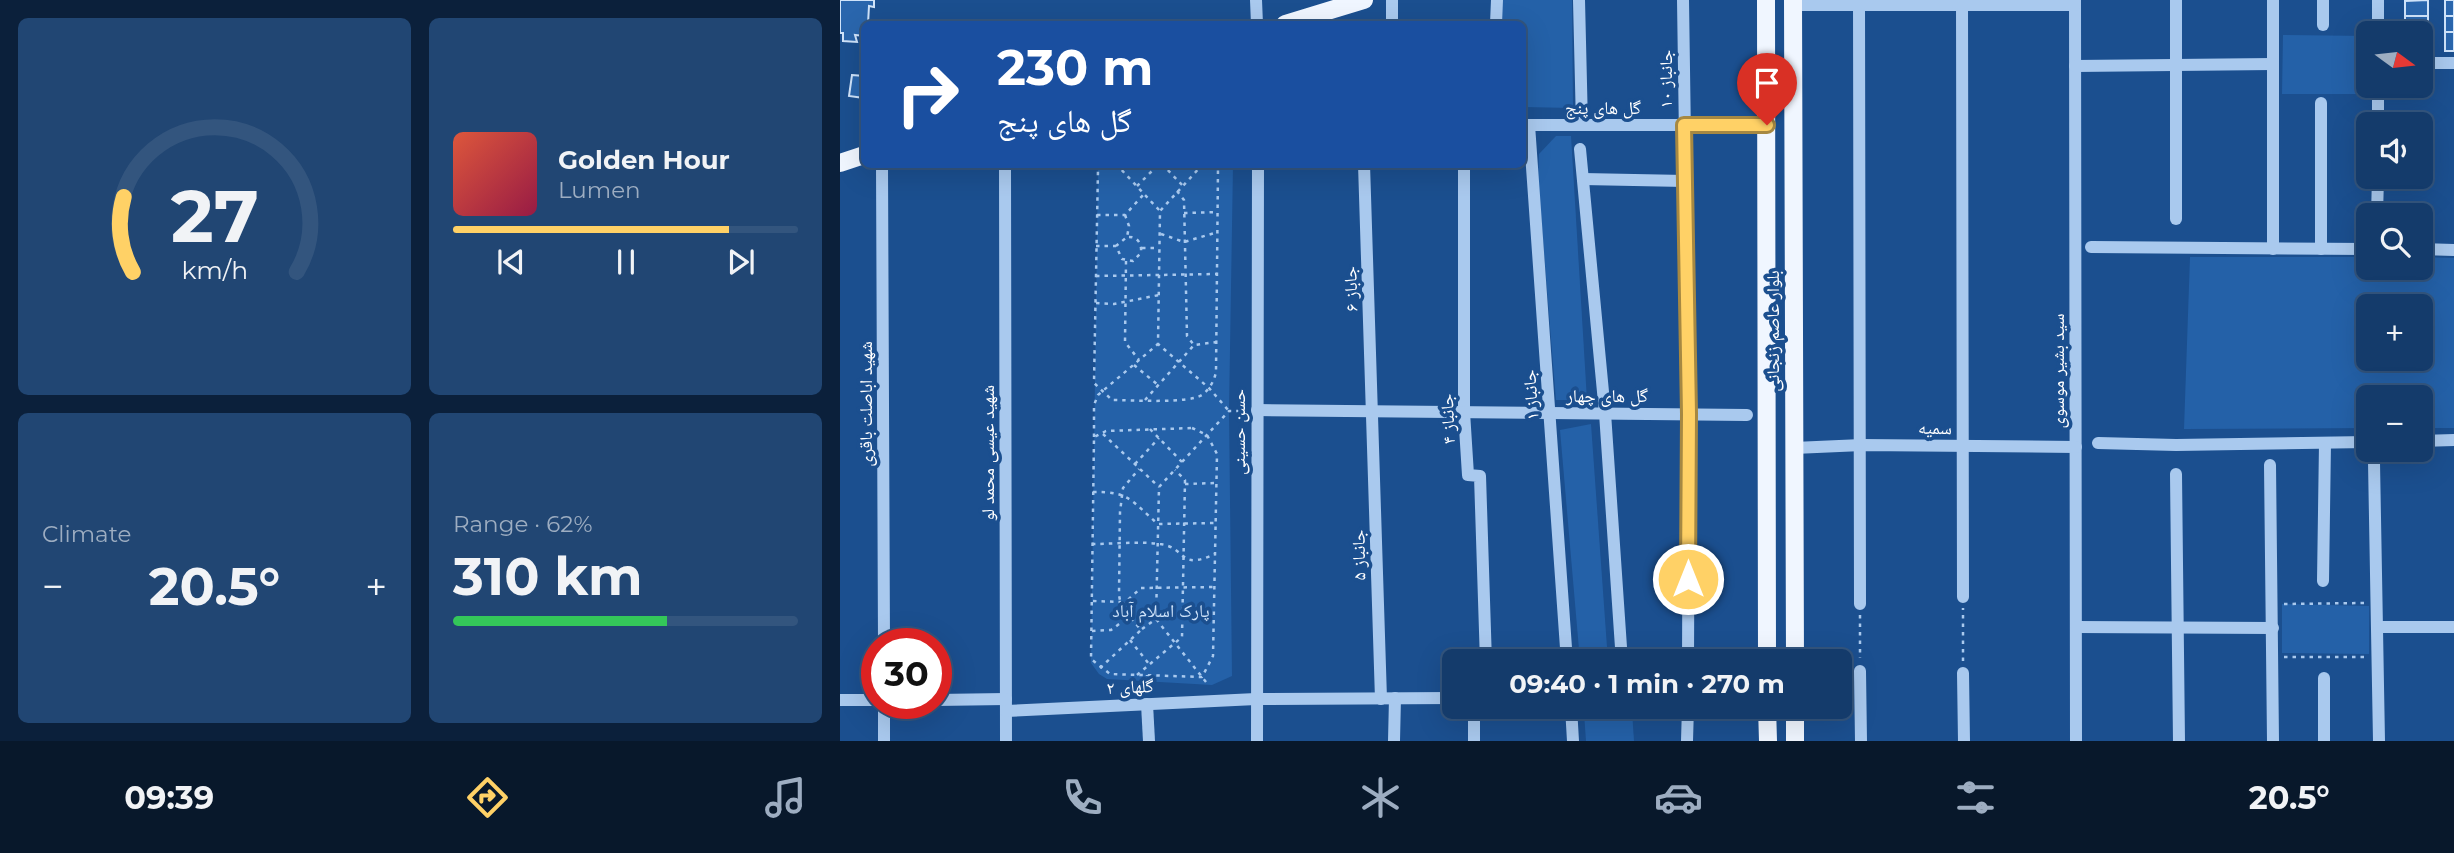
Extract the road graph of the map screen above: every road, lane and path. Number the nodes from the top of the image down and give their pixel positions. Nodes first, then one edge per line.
1 (1256, 0) edge
2 (1364, 0) edge
3 (1392, 0) edge
4 (1497, 0) edge
5 (1579, 0) edge
6 (1683, 0) edge
7 (1766, 0) edge
8 (2176, 0) edge
9 (2273, 0) edge
10 (2323, 0) edge
11 (2378, 0) edge
12 (1793, 2) edge
13 (1962, 2) edge
14 (2075, 2) edge
15 (1859, 3) edge
16 (1256, 21) edge
17 (1295, 21) edge
18 (1392, 21) edge
19 (1496, 21) edge
20 (2378, 21) edge
21 (2323, 25) dead end
22 (2433, 63) edge
23 (2454, 63) edge
24 (2176, 64) junction
25 (2273, 64) junction
26 (2075, 66) junction
27 (2321, 103) dead end
28 (1526, 125) edge
29 (1582, 125) junction
30 (1684, 125) junction
31 (1767, 125) junction
32 (1580, 149) dead end
33 (861, 156) edge
34 (840, 163) edge
35 (882, 168) edge
36 (1005, 168) edge
37 (1099, 168) edge
38 (1120, 168) edge
39 (1157, 168) edge
40 (1165, 168) edge
41 (1199, 168) edge
42 (1218, 168) edge
43 (1258, 168) edge
44 (1364, 168) edge
45 (1464, 168) edge
46 (1583, 180) junction
47 (1685, 181) junction
48 (1137, 186) junction
49 (1183, 186) junction
50 (1177, 191) junction
51 (1144, 194) junction
52 (1160, 211) junction
53 (1218, 212) junction
54 (1184, 213) junction
55 (1097, 215) junction
56 (1125, 215) junction
57 (2176, 219) dead end
58 (1218, 232) junction
59 (1160, 233) junction
60 (1127, 237) junction
61 (1184, 242) junction
62 (1096, 246) junction
63 (1116, 246) junction
64 (2091, 247) dead end
65 (1142, 248) junction
66 (1159, 248) junction
67 (2273, 249) junction
68 (2321, 249) junction
69 (2356, 249) edge
70 (2433, 249) edge
71 (2454, 250) edge
72 (1126, 261) junction
73 (1217, 274) junction
74 (1159, 275) junction
75 (1184, 275) junction
76 (1096, 276) junction
77 (1125, 276) junction
78 (1159, 295) junction
79 (1125, 300) junction
80 (1096, 303) junction
81 (1217, 342) junction
82 (1158, 344) junction
83 (1194, 345) junction
84 (1139, 360) junction
85 (1181, 363) junction
86 (1134, 365) junction
87 (1159, 385) junction
88 (1209, 388) junction
89 (1102, 392) junction
90 (1145, 400) junction
91 (1257, 410) junction
92 (1229, 411) junction
93 (1373, 411) junction
94 (1464, 412) junction
95 (1550, 413) junction
96 (1605, 413) junction
97 (1689, 414) junction
98 (1747, 415) dead end
99 (1150, 429) junction
100 (1102, 433) junction
101 (1207, 435) junction
102 (1094, 437) junction
103 (1159, 438) junction
104 (2454, 440) edge
105 (2433, 441) edge
106 (2356, 442) edge
107 (2098, 443) dead end
108 (2325, 443) junction
109 (1861, 445) junction
110 (1964, 446) junction
111 (2076, 447) junction
112 (1794, 448) junction
113 (1182, 462) junction
114 (2374, 462) dead end
115 (1135, 464) junction
116 (2270, 465) dead end
117 (1139, 468) junction
118 (1174, 470) junction
119 (2176, 474) dead end
120 (1185, 484) junction
121 (1217, 484) junction
122 (1159, 487) junction
123 (1093, 492) junction
124 (1122, 495) junction
125 (1184, 523) junction
126 (1216, 523) junction
127 (1158, 524) junction
128 (1092, 544) junction
129 (1120, 544) junction
130 (1158, 544) junction
131 (1215, 554) junction
132 (1184, 558) junction
133 (2323, 581) dead end
134 (1157, 586) junction
135 (1183, 587) junction
136 (1214, 587) junction
137 (1963, 597) joint
138 (1091, 600) junction
139 (2378, 603) junction
140 (1121, 604) junction
141 (1860, 604) joint
142 (2273, 604) junction
143 (1130, 616) junction
144 (1156, 619) junction
145 (2076, 627) junction
146 (2179, 627) junction
147 (2379, 627) junction
148 (2454, 627) edge
149 (884, 628) edge
150 (2273, 628) junction
151 (1141, 630) junction
152 (1091, 631) junction
153 (1130, 640) junction
154 (1175, 643) junction
155 (1486, 649) edge
156 (1566, 649) edge
157 (1621, 649) edge
158 (1688, 649) edge
159 (1768, 649) edge
160 (1795, 649) edge
161 (2273, 657) junction
162 (2379, 657) junction
163 (1149, 664) junction
164 (1100, 668) junction
165 (1860, 671) joint
166 (1963, 673) joint
167 (1137, 675) junction
168 (1147, 675) junction
169 (1202, 677) junction
170 (2324, 678) dead end
171 (1206, 682) dead end
172 (1395, 698) junction
173 (1442, 698) edge
174 (1256, 699) junction
175 (1381, 699) junction
176 (840, 700) edge
177 (861, 700) edge
178 (952, 701) edge
179 (1147, 704) junction
180 (1006, 705) junction
181 (884, 719) edge
182 (1474, 719) edge
183 (1572, 719) edge
184 (1688, 719) edge
185 (1768, 719) edge
186 (1795, 719) edge
187 (884, 741) edge
188 (1006, 741) edge
189 (1149, 741) edge
190 (1257, 741) edge
191 (1394, 741) edge
192 (1474, 741) edge
193 (1573, 741) edge
194 (1687, 741) edge
195 (1768, 741) edge
196 (1795, 741) edge
197 (1861, 741) edge
198 (1964, 741) edge
199 (2077, 741) edge
200 (2179, 741) edge
201 (2273, 741) edge
202 (2324, 741) edge
203 (2379, 741) edge

1 - 16 street
2 - 17 main road
3 - 18 street
4 - 19 street
5 - 29 street
6 - 30 street, جانباز ۱۰
7 - 31 main road, بلوار عاصم زنجانی
8 - 24 street
9 - 25 street
10 - 21 street
11 - 20 street
12 - 15 street
12 - 112 main road, بلوار عاصم زنجانی
13 - 14 street
13 - 15 street
13 - 110 street
14 - 26 street, سید بشیر موسوی
15 - 109 street
22 - 23 street
24 - 25 street
24 - 26 street
24 - 57 street
25 - 67 street
26 - 111 street, سید بشیر موسوی
27 - 68 street
28 - 29 street, گل های پنج
28 - 95 street, جانباز ۱
29 - 30 street, گل های پنج
30 - 31 street, گل های پنج
30 - 47 street, جانباز ۱۰
31 - 159 main road, بلوار عاصم زنجانی
32 - 46 street
33 - 34 main road
35 - 149 street, شهید اباصلت باقری
36 - 180 street, شهید عیسی محمد لو
37 - 55 path
38 - 48 path
39 - 48 path
40 - 49 path
41 - 49 path
42 - 53 path
43 - 91 street, حسن حسینی
44 - 93 street, جاباز ۶
45 - 94 street, جانباز ۴
46 - 47 street
46 - 96 street
47 - 97 street, جانباز ۱۰
48 - 51 path
49 - 50 path
50 - 52 path
50 - 54 path
51 - 52 path
51 - 56 path
52 - 59 path
53 - 54 path
53 - 58 path
54 - 61 path
55 - 56 path
55 - 62 path
56 - 60 path
58 - 61 path
58 - 73 path
59 - 61 path
59 - 66 path
60 - 63 path
60 - 65 path
61 - 75 path
62 - 63 path
62 - 76 path
63 - 72 path
64 - 67 street
65 - 66 path
65 - 72 path
66 - 74 path
67 - 68 street
68 - 69 street
70 - 71 street
72 - 77 path
73 - 75 path
73 - 81 path
74 - 75 path
74 - 77 path
74 - 78 path
75 - 83 path
76 - 77 path
76 - 80 path
77 - 79 path
78 - 79 path
78 - 82 path
79 - 80 path
79 - 84 path
80 - 89 path
81 - 83 path
81 - 88 path
82 - 84 path
82 - 85 path
83 - 85 path
84 - 86 path
85 - 87 path
85 - 88 path
86 - 87 path
86 - 89 path
87 - 90 path
88 - 90 path
88 - 92 path
89 - 90 path
89 - 102 path
91 - 92 path
91 - 93 street, گل های چهار
91 - 174 street, حسن حسینی
92 - 101 path
93 - 94 street, گل های چهار
93 - 175 street, جانباز ۵
94 - 95 street, گل های چهار
94 - 155 street, جانباز ۴
95 - 96 street, گل های چهار
95 - 156 street, جانباز ۱
96 - 97 street, گل های چهار
96 - 157 street
97 - 98 street, گل های چهار
97 - 158 street, جانباز ۱۰
99 - 100 path
99 - 101 path
99 - 103 path
100 - 102 path
100 - 115 path
101 - 113 path
101 - 121 path
102 - 123 path
103 - 113 path
103 - 115 path
104 - 105 street
106 - 108 street
107 - 108 street
108 - 133 street
109 - 110 street, سمیه
109 - 112 street, سمیه
109 - 141 street
110 - 111 street, سمیه
110 - 137 street
111 - 145 street, سید بشیر موسوی
112 - 160 main road, بلوار عاصم زنجانی
113 - 118 path
114 - 139 street
115 - 117 path
116 - 142 street
117 - 122 path
117 - 124 path
118 - 120 path
118 - 122 path
119 - 146 street
120 - 121 path
120 - 125 path
121 - 126 path
122 - 127 path
123 - 124 path
123 - 128 path
124 - 127 path
124 - 129 path
125 - 126 path
125 - 127 path
125 - 132 path
126 - 131 path
127 - 130 path
128 - 129 path
128 - 138 path
129 - 130 path
129 - 140 path
130 - 132 path
130 - 134 path
131 - 132 path
131 - 136 path
132 - 135 path
134 - 135 path
134 - 140 path
134 - 144 path
135 - 136 path
135 - 154 path
136 - 169 path
137 - 166 path
138 - 140 path
138 - 152 path
139 - 142 path
139 - 147 street
140 - 143 path
141 - 165 path
142 - 150 street
143 - 151 path
143 - 152 path
144 - 151 path
144 - 154 path
145 - 146 street
145 - 199 street, سید بشیر موسوی
146 - 150 street
146 - 200 street
147 - 148 street
147 - 162 street
150 - 161 street
151 - 153 path
152 - 164 path
153 - 163 path
153 - 164 path
154 - 163 path
154 - 169 path
161 - 162 path
161 - 201 street
162 - 203 street
163 - 167 path
164 - 167 path
165 - 197 street
166 - 198 street
167 - 168 path
168 - 169 path
168 - 179 path
169 - 171 path
170 - 202 street
172 - 173 street, گلهای ۲
172 - 175 street, گلهای ۲
172 - 191 street
174 - 175 street, گلهای ۲
174 - 179 street, گلهای ۲
174 - 190 street, حسن حسینی
176 - 177 street
178 - 180 street, گلهای ۲
179 - 180 street, گلهای ۲
179 - 189 street
180 - 188 street, شهید عیسی محمد لو
181 - 187 street
182 - 192 street
183 - 193 street
184 - 194 street
185 - 195 main road
186 - 196 main road

